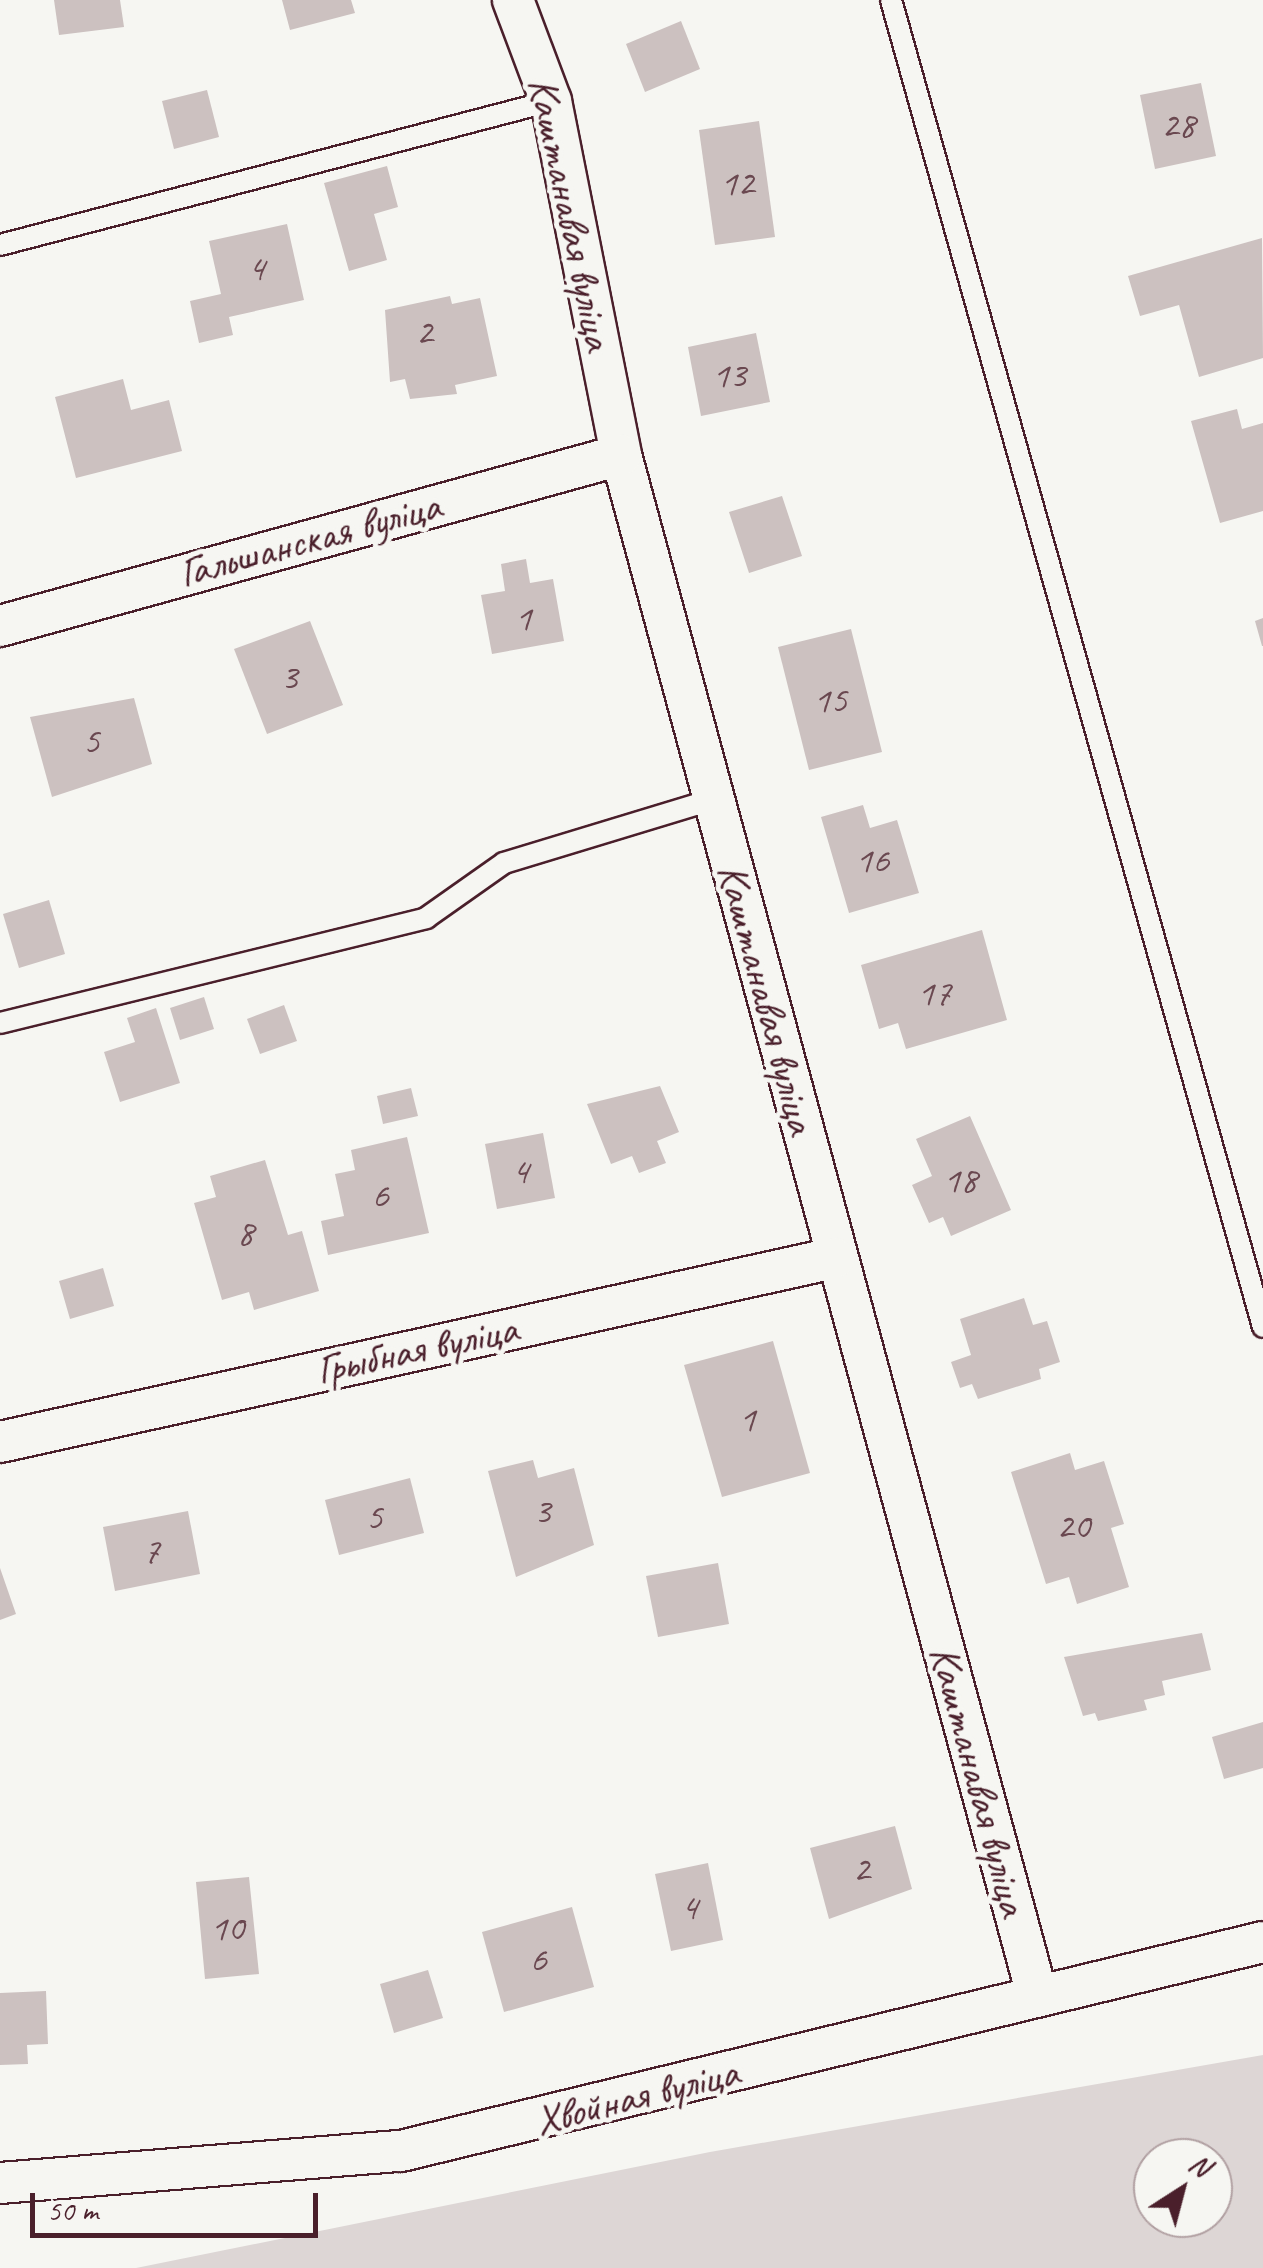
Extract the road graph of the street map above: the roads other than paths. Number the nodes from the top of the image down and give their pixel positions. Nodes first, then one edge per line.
1 (513, 0) edge
2 (891, 0) edge
3 (552, 101) junction
4 (0, 245) edge
5 (621, 454) junction
6 (0, 626) edge
7 (714, 799) junction
8 (0, 1023) edge
9 (834, 1258) junction
10 (1263, 1327) edge
11 (0, 1442) edge
12 (1263, 1942) edge
13 (1036, 1996) junction
14 (0, 2183) edge

1 - 3 street, Каштанавая вуліца
2 - 10 lane
3 - 4 lane
3 - 5 street, Каштанавая вуліца
5 - 6 street, Гальшанская вуліца
5 - 7 street, Каштанавая вуліца
7 - 8 lane
7 - 9 street, Каштанавая вуліца
9 - 11 street, Грыбная вуліца
9 - 13 street, Каштанавая вуліца
12 - 13 street, Хвойная вуліца
13 - 14 street, Хвойная вуліца

